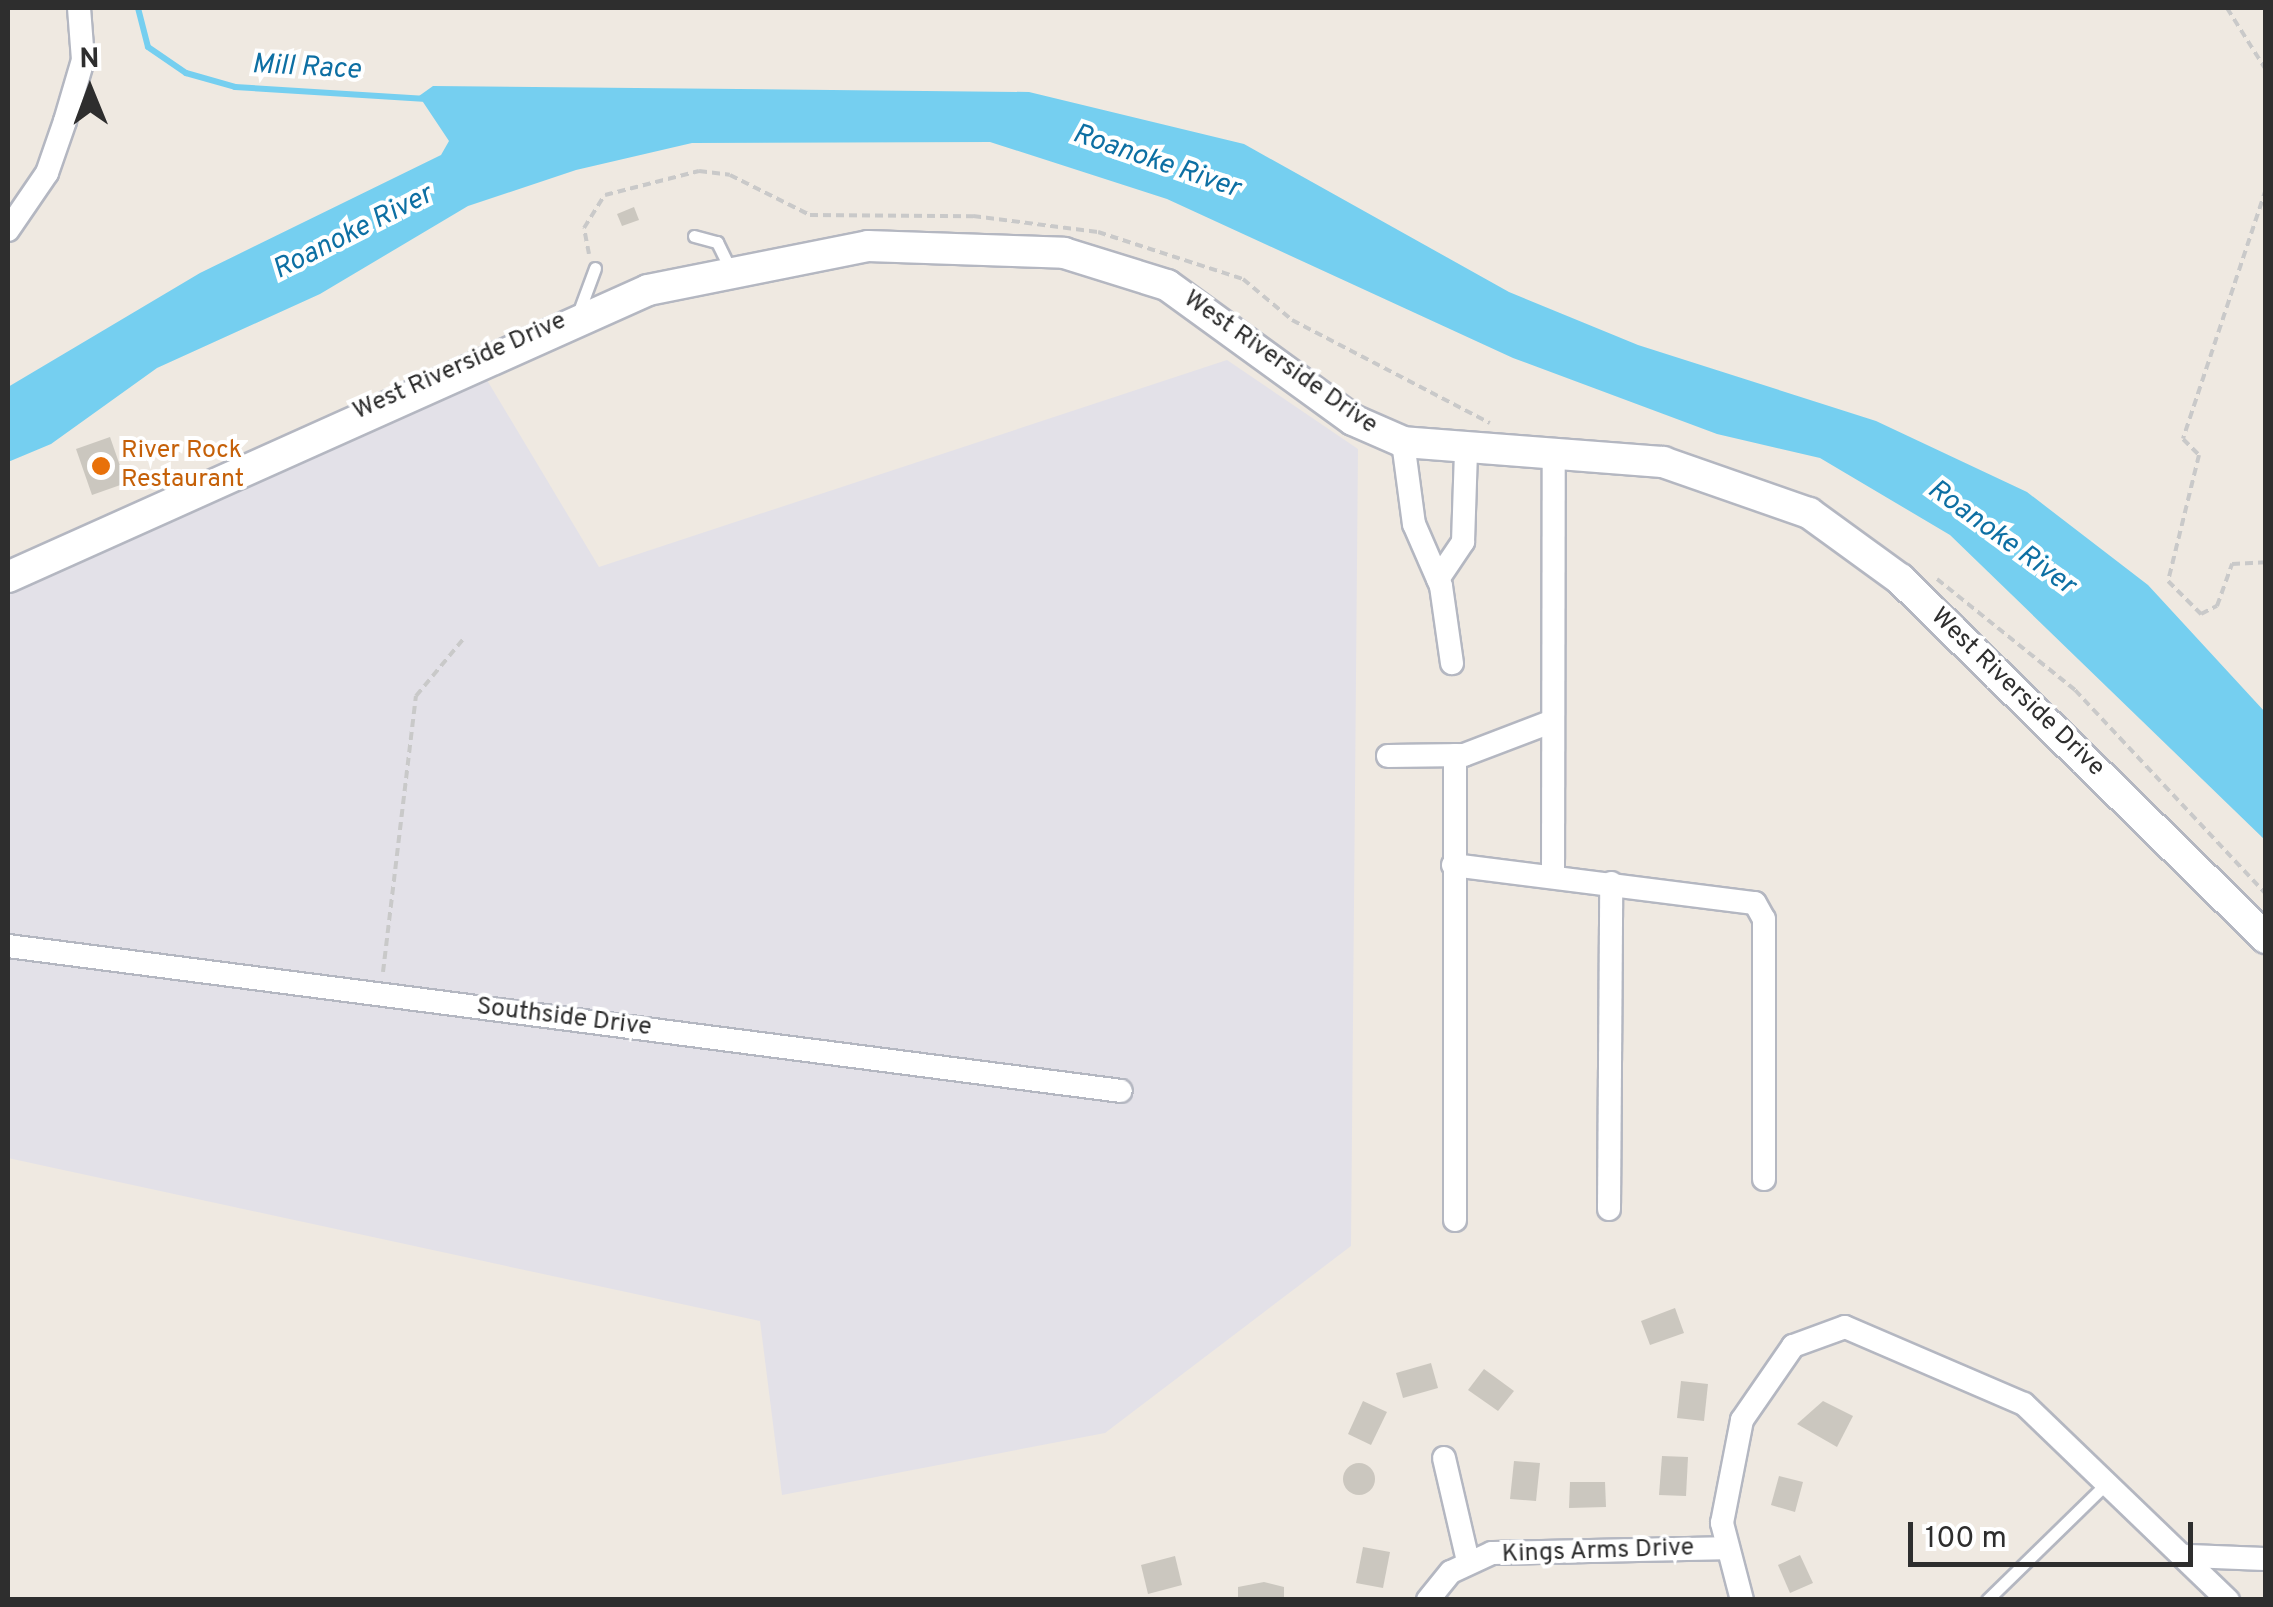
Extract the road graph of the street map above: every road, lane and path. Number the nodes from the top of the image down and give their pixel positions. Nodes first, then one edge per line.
1 (79, 8) edge
2 (2227, 8) edge
3 (2266, 70) edge
4 (2266, 189) edge
5 (8, 230) edge
6 (694, 236) dead end
7 (595, 268) dead end
8 (730, 269) junction
9 (578, 314) junction
10 (1403, 442) junction
11 (1466, 451) junction
12 (1554, 453) junction
13 (2266, 562) edge
14 (8, 576) edge
15 (1438, 579) junction
16 (465, 637) dead end
17 (1452, 664) dead end
18 (1553, 721) junction
19 (1455, 755) junction
20 (1388, 756) dead end
21 (1454, 865) junction
22 (1554, 877) junction
23 (1612, 883) junction
24 (2266, 938) edge
25 (8, 946) edge
26 (380, 994) junction
27 (1121, 1091) dead end
28 (1764, 1179) dead end
29 (1609, 1209) dead end
30 (1455, 1220) dead end
31 (1444, 1458) dead end
32 (2110, 1480) junction
33 (1724, 1548) junction
34 (2188, 1556) junction
35 (2266, 1558) edge
36 (1468, 1562) junction
37 (1428, 1600) edge
38 (1742, 1600) edge
39 (1987, 1600) edge
40 (2228, 1600) edge

1 - 5 street
2 - 3 path
4 - 13 path
6 - 8 lane
7 - 9 lane
8 - 9 street, West Riverside Drive
8 - 10 street, West Riverside Drive
9 - 14 street, West Riverside Drive
10 - 11 street, West Riverside Drive
10 - 15 street
11 - 12 street, West Riverside Drive
11 - 15 street
12 - 18 street
12 - 24 street, West Riverside Drive
15 - 17 street
16 - 26 path
18 - 19 street
18 - 22 street
19 - 20 street
19 - 21 street
21 - 22 street
21 - 30 street
22 - 23 street
23 - 28 street
23 - 29 street
25 - 26 street, Southside Drive
26 - 27 street, Southside Drive
31 - 36 street
32 - 33 street
32 - 34 street
32 - 39 lane
33 - 36 street, Kings Arms Drive
33 - 38 street
34 - 35 street
34 - 40 street
36 - 37 street, Kings Arms Drive

